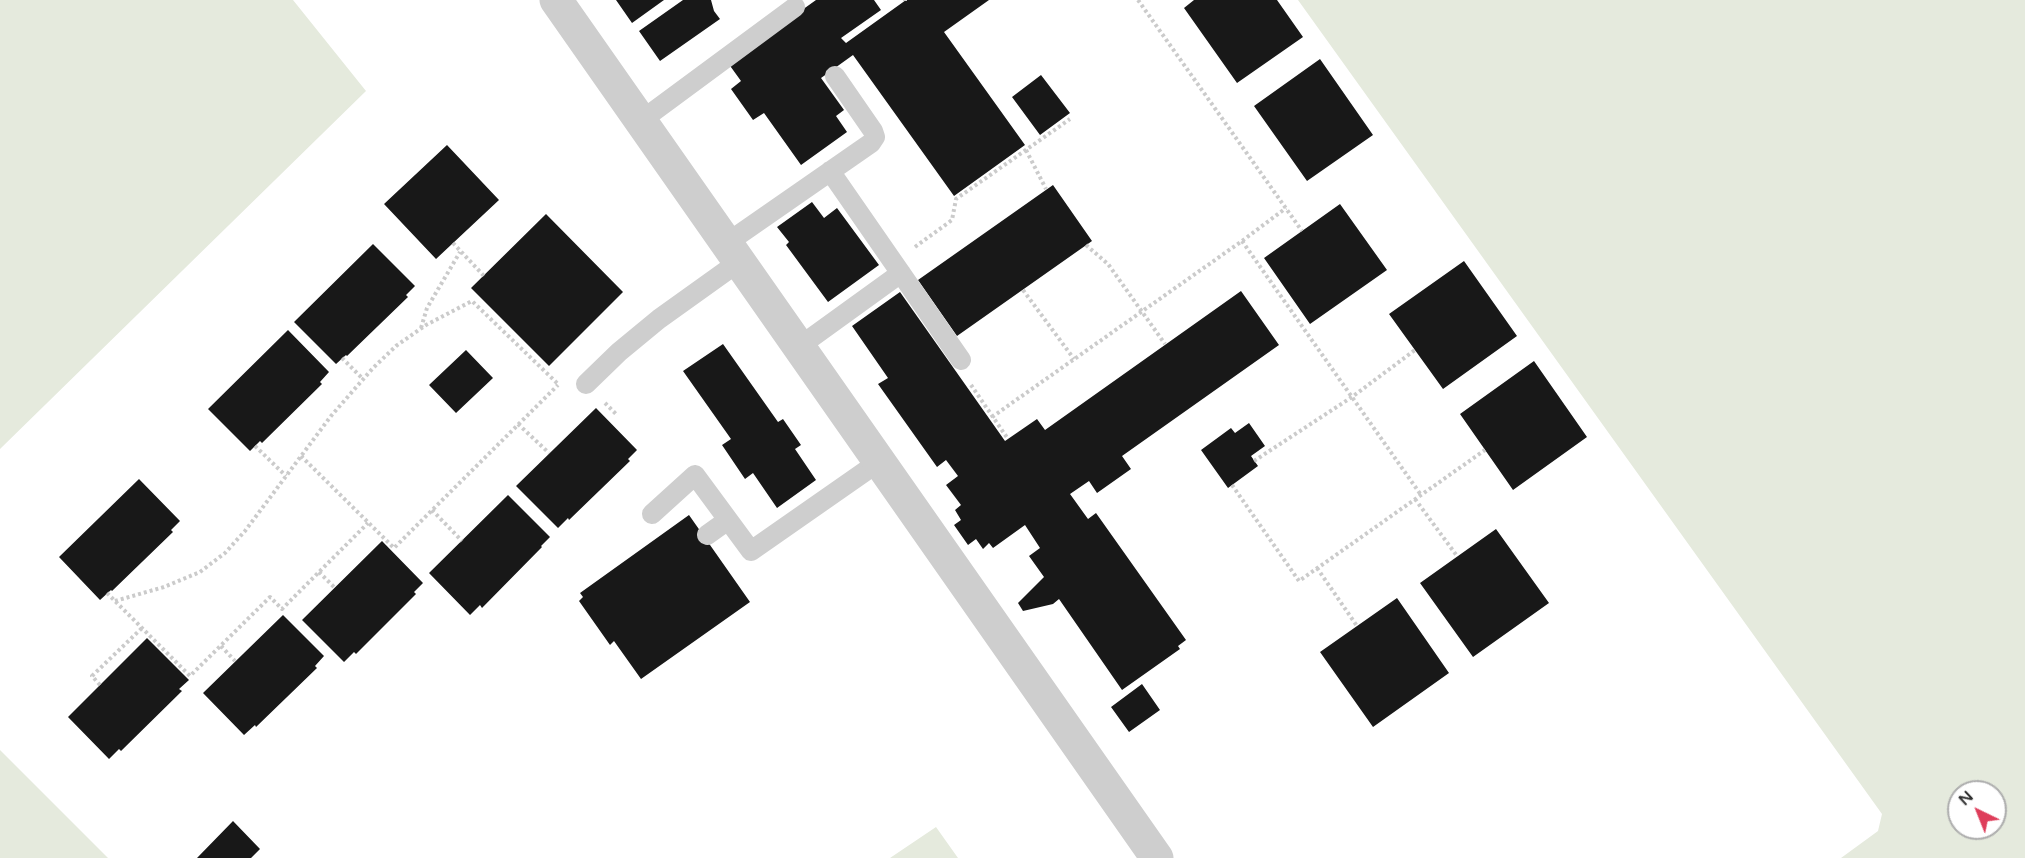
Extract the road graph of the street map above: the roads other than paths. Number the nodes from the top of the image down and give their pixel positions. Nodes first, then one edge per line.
1 (556, 0) edge
2 (795, 7) dead end
3 (835, 76) dead end
4 (642, 120) junction
5 (830, 171) junction
6 (734, 252) junction
7 (897, 268) junction
8 (800, 346) junction
9 (962, 360) road end
10 (586, 384) dead end
11 (880, 461) junction
12 (652, 514) dead end
13 (729, 520) junction
14 (707, 535) dead end
15 (1157, 858) edge

1 - 4 street
2 - 4 lane
3 - 5 lane
4 - 6 street
5 - 6 lane
5 - 7 lane
6 - 8 street
6 - 10 lane
7 - 8 lane
7 - 9 lane
8 - 11 street
11 - 13 lane
11 - 15 street
12 - 13 lane
13 - 14 lane

